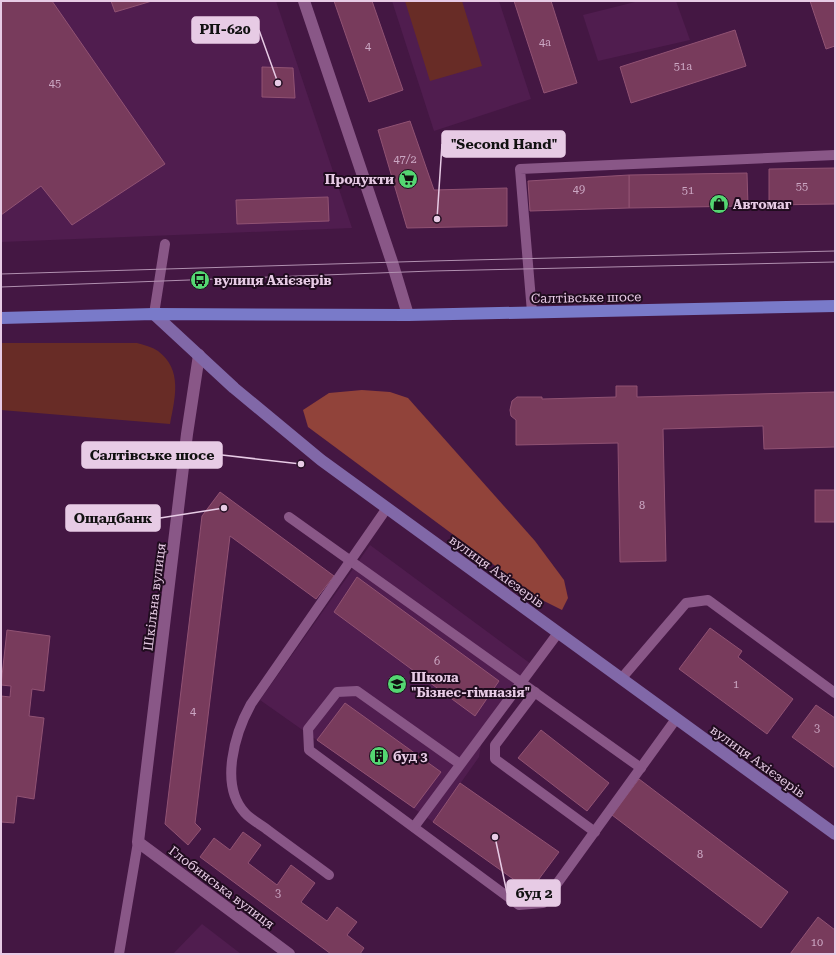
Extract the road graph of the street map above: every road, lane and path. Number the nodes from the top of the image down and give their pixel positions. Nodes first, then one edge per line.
1 (304, 1) edge
2 (835, 155) edge
3 (165, 244) dead end
4 (835, 306) edge
5 (532, 312) junction
6 (154, 314) junction
7 (408, 315) junction
8 (1, 318) edge
9 (198, 355) junction
10 (387, 508) junction
11 (289, 517) dead end
12 (350, 561) junction
13 (558, 632) junction
14 (621, 679) junction
15 (536, 692) junction
16 (835, 693) edge
17 (676, 719) junction
18 (481, 735) junction
19 (495, 745) junction
20 (460, 764) junction
21 (641, 768) junction
22 (414, 827) junction
23 (595, 832) junction
24 (835, 834) edge
25 (138, 842) junction
26 (329, 875) dead end
27 (119, 954) edge
28 (289, 954) edge

1 - 7 street
2 - 5 lane
3 - 6 lane
4 - 5 main road, Салтівське шосе
5 - 7 main road, Салтівське шосе
6 - 7 main road, Салтівське шосе
6 - 8 main road, Салтівське шосе
6 - 9 main road, вулиця Ахієзерів
9 - 10 main road, вулиця Ахієзерів
9 - 25 street, Шкільна вулиця
10 - 12 lane
10 - 13 main road, вулиця Ахієзерів
11 - 12 lane
12 - 15 lane
12 - 26 lane
13 - 14 main road, вулиця Ахієзерів
13 - 18 lane
14 - 16 lane
14 - 17 main road, вулиця Ахієзерів
15 - 19 lane
15 - 21 lane
17 - 21 lane
17 - 24 main road, вулиця Ахієзерів
18 - 19 lane
18 - 20 lane
19 - 23 lane
20 - 22 lane
20 - 22 lane
21 - 23 lane
22 - 23 lane
25 - 27 lane
25 - 28 street, Глобинська вулиця

